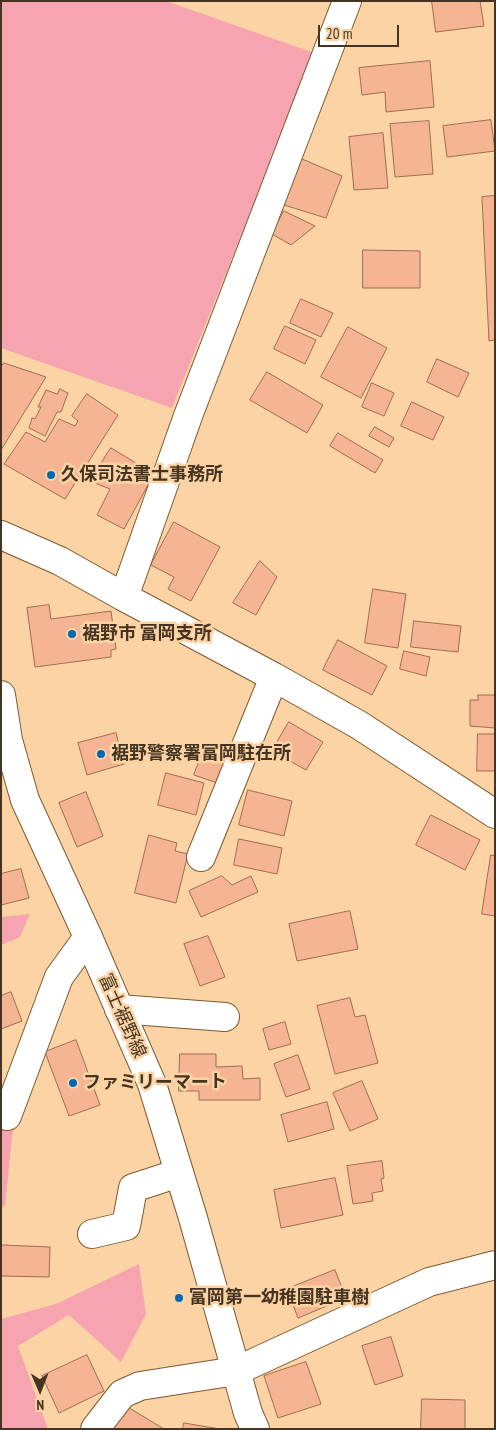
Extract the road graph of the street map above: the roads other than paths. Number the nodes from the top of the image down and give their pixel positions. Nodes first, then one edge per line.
1 (347, 1) edge
2 (1, 535) edge
3 (124, 597) junction
4 (274, 676) junction
5 (1, 695) edge
6 (5, 740) edge
7 (495, 814) edge
8 (201, 857) dead end
9 (88, 937) junction
10 (119, 1009) junction
11 (225, 1018) dead end
12 (7, 1116) dead end
13 (179, 1173) junction
14 (92, 1234) dead end
15 (495, 1265) edge
16 (236, 1371) junction
17 (95, 1429) edge
18 (255, 1429) edge

1 - 3 street
2 - 3 street
3 - 4 street
4 - 7 street
4 - 8 street
5 - 6 street, 富士裾野線
6 - 9 street, 富士裾野線
9 - 10 street, 富士裾野線
9 - 12 street
10 - 11 street
10 - 13 street, 富士裾野線
13 - 14 street
13 - 16 street, 富士裾野線
15 - 16 street
16 - 17 street
16 - 18 street, 富士裾野線

